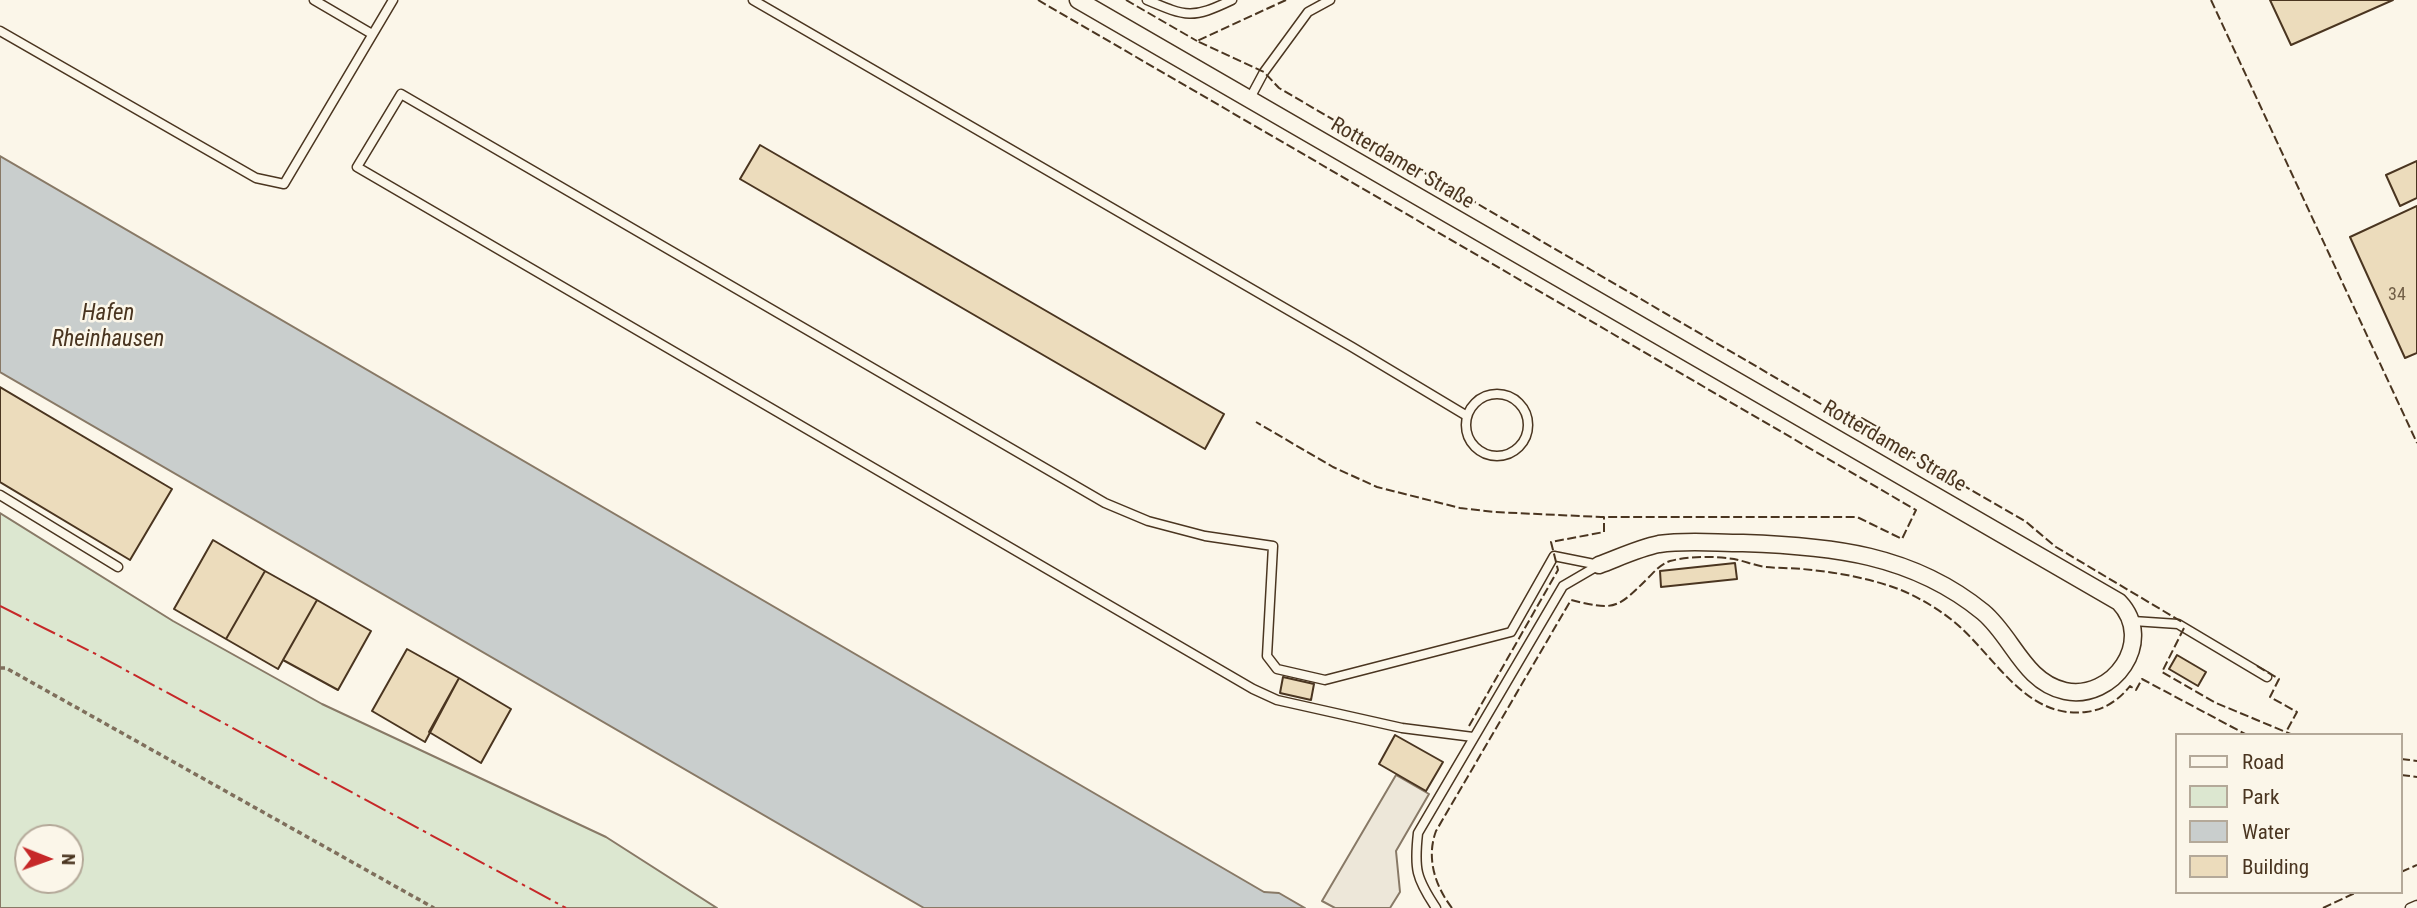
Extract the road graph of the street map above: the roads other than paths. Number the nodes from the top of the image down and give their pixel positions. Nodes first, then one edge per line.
1 (314, 0) edge
2 (393, 0) edge
3 (753, 0) edge
4 (1078, 0) edge
5 (1147, 0) edge
6 (1232, 0) edge
7 (1331, 0) edge
8 (0, 31) edge
9 (372, 34) junction
10 (1249, 100) junction
11 (1468, 416) junction
12 (0, 495) edge
13 (1599, 565) junction
14 (118, 568) dead end
15 (2133, 621) junction
16 (2267, 677) dead end
17 (1473, 737) junction
18 (2417, 905) edge
19 (1436, 908) edge
20 (2410, 908) edge

1 - 9 lane
2 - 9 lane
3 - 11 lane
4 - 10 street, Rotterdamer Straße
5 - 6 lane
7 - 10 lane
8 - 9 lane
10 - 15 street, Rotterdamer Straße
11 - 11 lane
12 - 14 lane
13 - 15 street
13 - 17 lane
13 - 17 lane
15 - 16 lane
17 - 19 lane
18 - 20 lane

